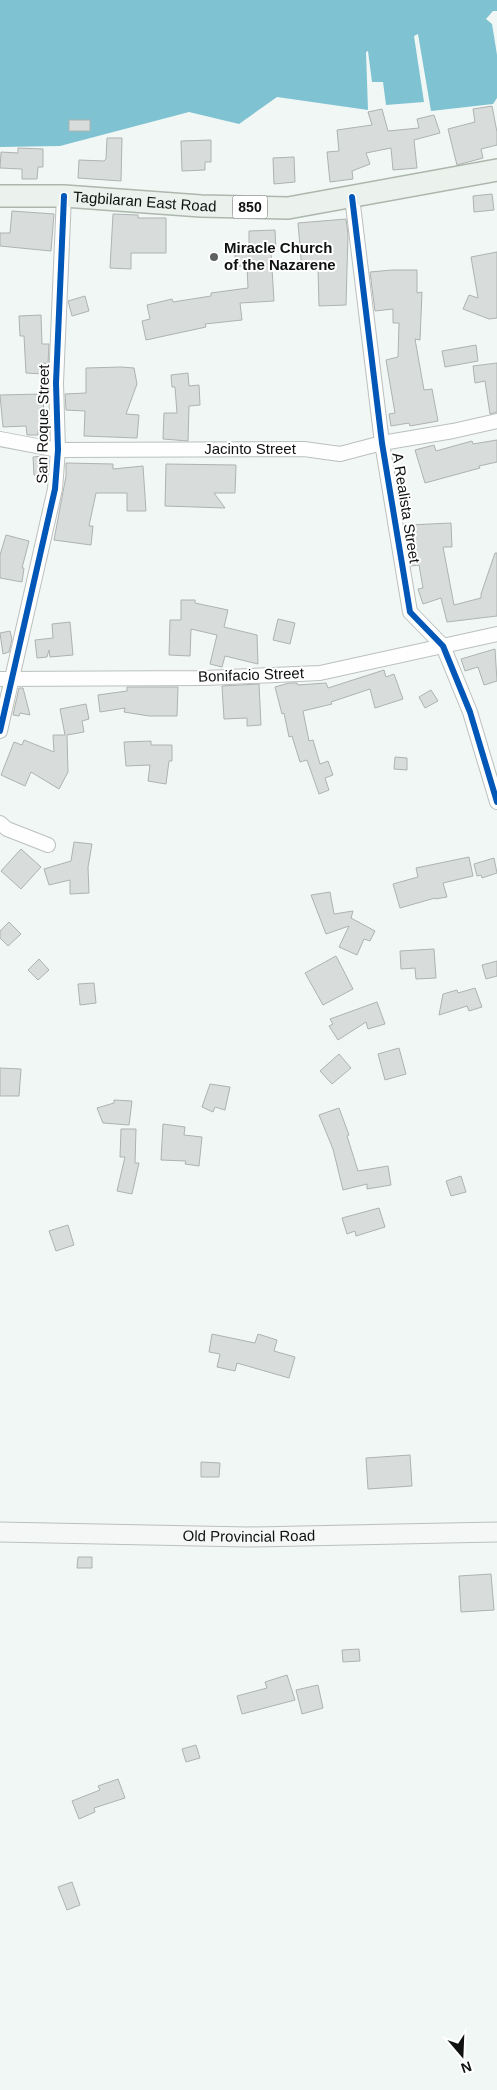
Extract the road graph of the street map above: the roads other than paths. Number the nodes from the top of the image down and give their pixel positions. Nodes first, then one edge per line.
1 (497, 170) edge
2 (0, 196) edge
3 (64, 196) junction
4 (352, 197) junction
5 (497, 421) edge
6 (0, 439) edge
7 (382, 443) junction
8 (58, 450) junction
9 (497, 634) edge
10 (443, 646) junction
11 (6, 679) edge
12 (0, 731) edge
13 (497, 802) edge
14 (0, 823) edge
15 (48, 845) dead end
16 (0, 1532) edge
17 (497, 1532) edge

1 - 4 main road, Tagbilaran East Road / 850
2 - 3 main road, Tagbilaran East Road / 850
3 - 4 main road, Tagbilaran East Road / 850
3 - 8 street, San Roque Street
4 - 7 street, A Realista Street
5 - 7 street, Jacinto Street
6 - 8 street, Jacinto Street
7 - 8 street, Jacinto Street
7 - 10 street, A Realista Street
8 - 11 street, San Roque Street
9 - 10 street, Bonifacio Street
10 - 11 street, Bonifacio Street
10 - 13 street, A Realista Street
11 - 12 street, San Roque Street
14 - 15 street
16 - 17 main road, Old Provincial Road

